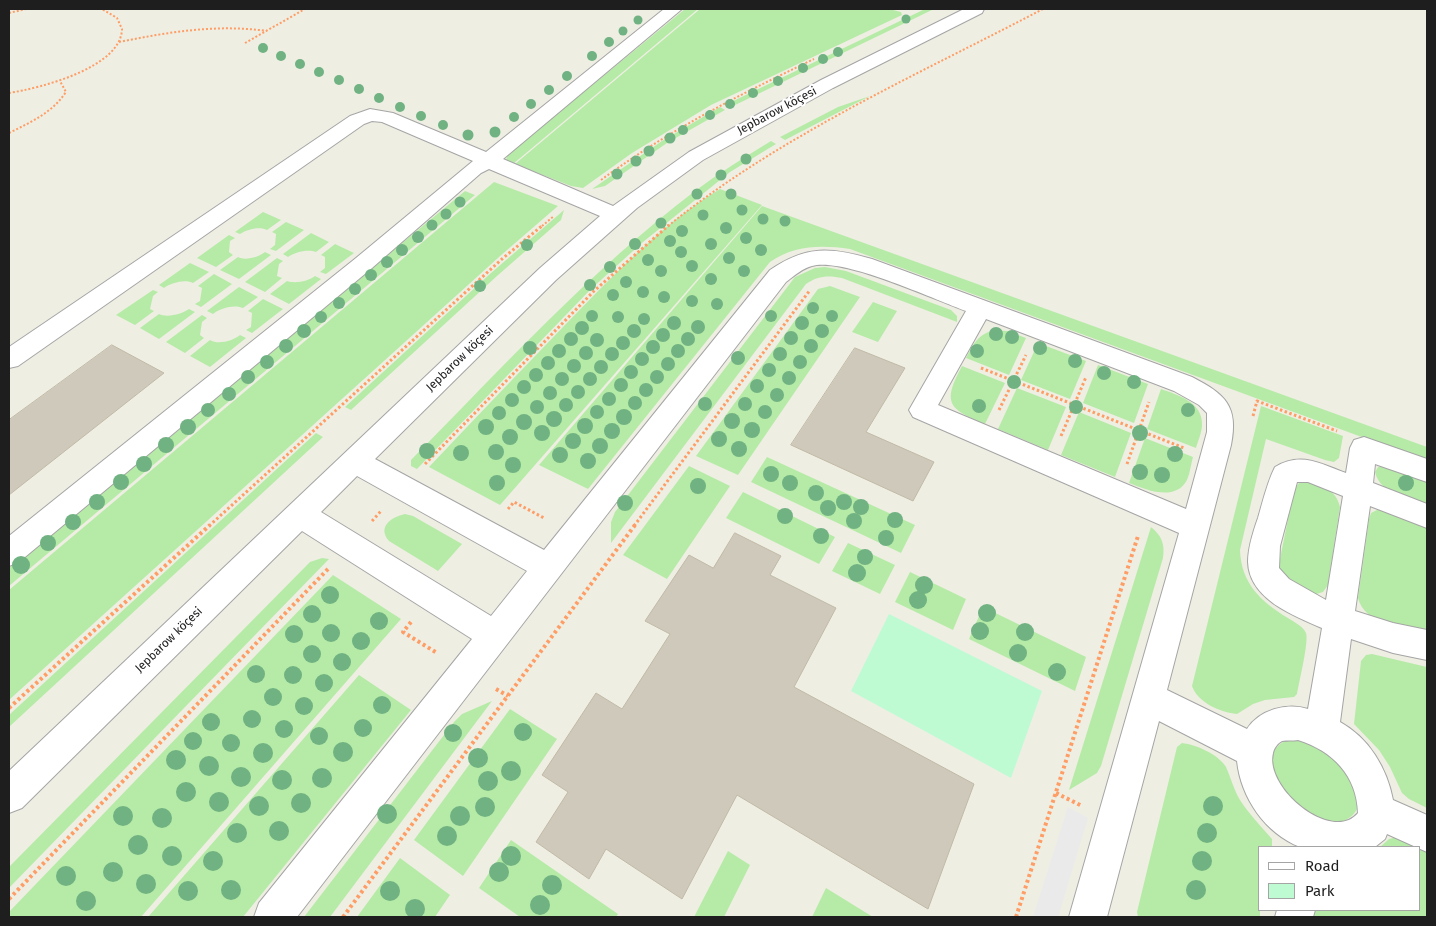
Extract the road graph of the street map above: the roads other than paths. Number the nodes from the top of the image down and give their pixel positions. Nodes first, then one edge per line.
1 (674, 9) edge
2 (976, 9) edge
3 (488, 161) junction
4 (616, 215) junction
5 (980, 308) junction
6 (9, 359) edge
7 (354, 461) junction
8 (1427, 471) edge
9 (1358, 490) junction
10 (299, 514) junction
11 (1427, 516) edge
12 (1195, 526) junction
13 (9, 553) edge
14 (549, 568) junction
15 (1338, 619) junction
16 (495, 636) junction
17 (1427, 645) edge
18 (1148, 698) junction
19 (1322, 730) junction
20 (1254, 750) junction
21 (9, 796) edge
22 (1377, 810) junction
23 (1427, 834) edge
24 (1306, 840) edge
25 (273, 917) edge
26 (1088, 917) edge

1 - 3 street
2 - 4 street, Jepbarow köçesi
3 - 4 street
3 - 6 street
3 - 13 street
4 - 7 street, Jepbarow köçesi
5 - 12 street
5 - 12 street
5 - 14 street
7 - 10 street, Jepbarow köçesi
7 - 14 street
8 - 9 street
9 - 11 street
9 - 15 street
9 - 15 street
10 - 16 street
10 - 21 street, Jepbarow köçesi
12 - 18 street
14 - 16 street
15 - 17 street
15 - 19 street
16 - 25 street
18 - 20 street
18 - 26 street
19 - 20 street
19 - 22 street
20 - 24 street
22 - 23 street
22 - 24 street

